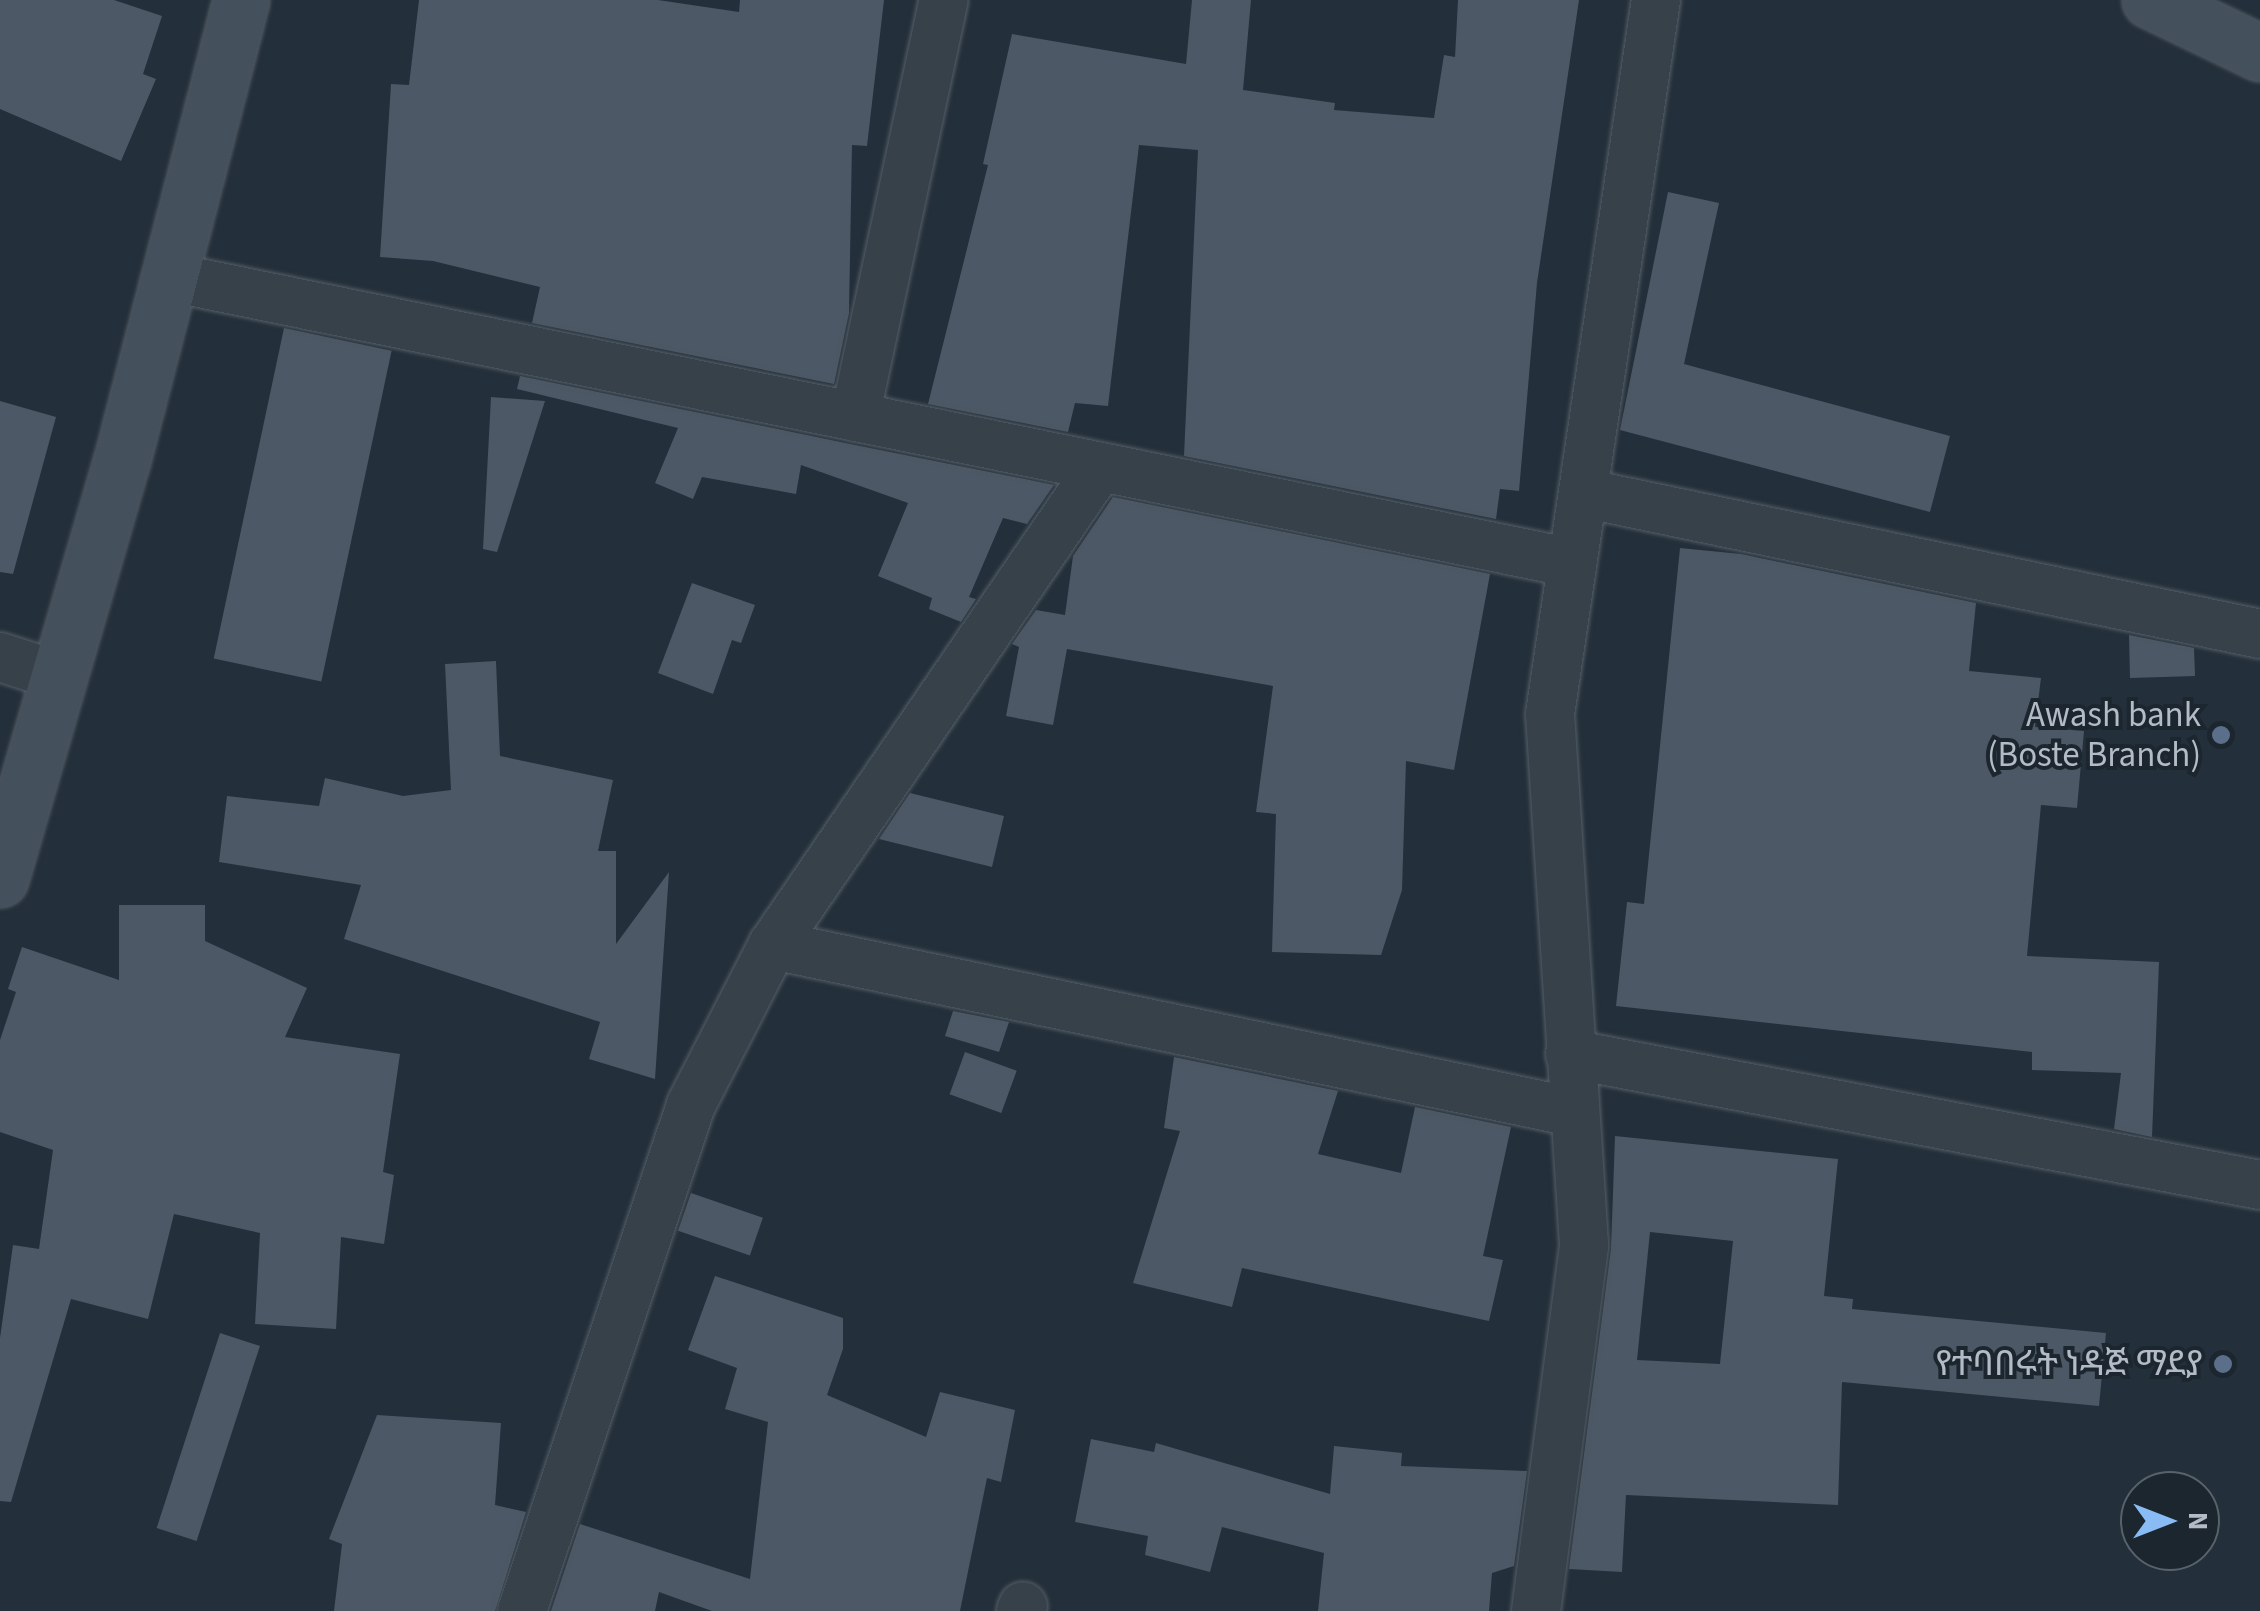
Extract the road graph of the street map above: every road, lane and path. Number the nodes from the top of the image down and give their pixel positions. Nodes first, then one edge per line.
1 (241, 0) edge
2 (944, 0) edge
3 (1656, 0) edge
4 (2150, 0) edge
5 (2260, 54) edge
6 (170, 278) junction
7 (855, 418) junction
8 (1100, 467) junction
9 (1583, 492) junction
10 (1572, 564) junction
11 (2260, 634) edge
12 (0, 656) edge
13 (62, 677) junction
14 (0, 879) edge
15 (773, 944) junction
16 (1570, 1054) junction
17 (1573, 1112) junction
18 (2260, 1184) edge
19 (522, 1611) edge
20 (1536, 1611) edge

1 - 6 street
2 - 7 street
3 - 9 street
4 - 5 street
6 - 7 street
6 - 13 street
7 - 8 street
8 - 10 street
8 - 15 street
9 - 10 street
9 - 11 street
10 - 16 street
12 - 13 street
13 - 14 street
15 - 17 street
15 - 19 street
16 - 17 street
16 - 18 street
17 - 20 street

